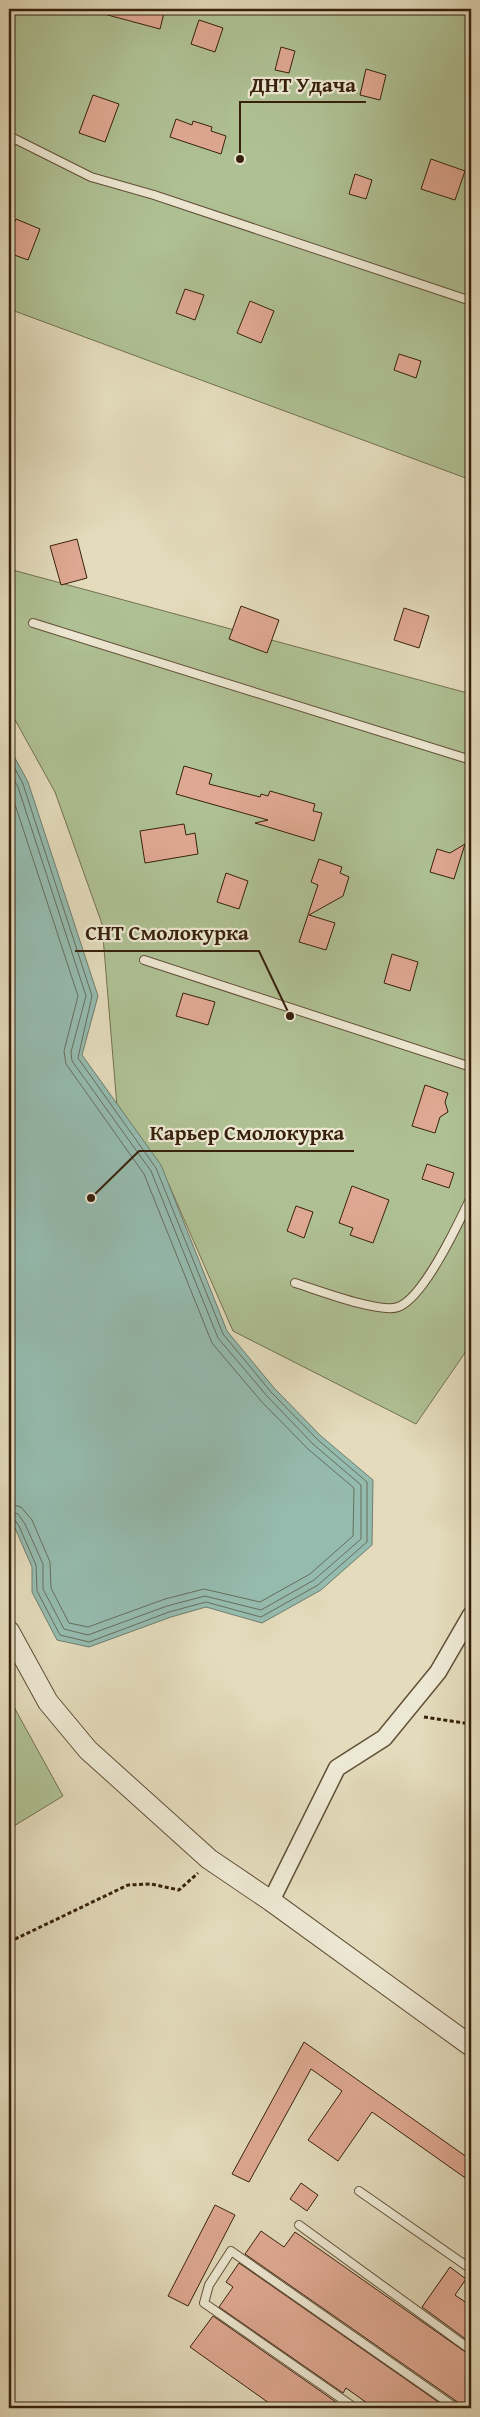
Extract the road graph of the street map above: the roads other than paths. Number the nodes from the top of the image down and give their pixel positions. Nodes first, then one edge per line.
1 (9, 136) edge
2 (471, 301) edge
3 (32, 623) dead end
4 (471, 760) edge
5 (144, 960) dead end
6 (471, 1067) edge
7 (471, 1197) edge
8 (295, 1283) dead end
9 (471, 1615) edge
10 (9, 1631) edge
11 (271, 1901) junction
12 (471, 2046) edge
13 (359, 2190) dead end
14 (299, 2225) dead end
15 (471, 2269) edge
16 (471, 2350) edge
17 (355, 2408) edge
18 (456, 2408) edge

1 - 2 lane
3 - 4 lane
5 - 6 lane
7 - 8 lane
9 - 11 street
10 - 11 street
11 - 12 street
13 - 15 lane
14 - 16 lane
17 - 18 lane

